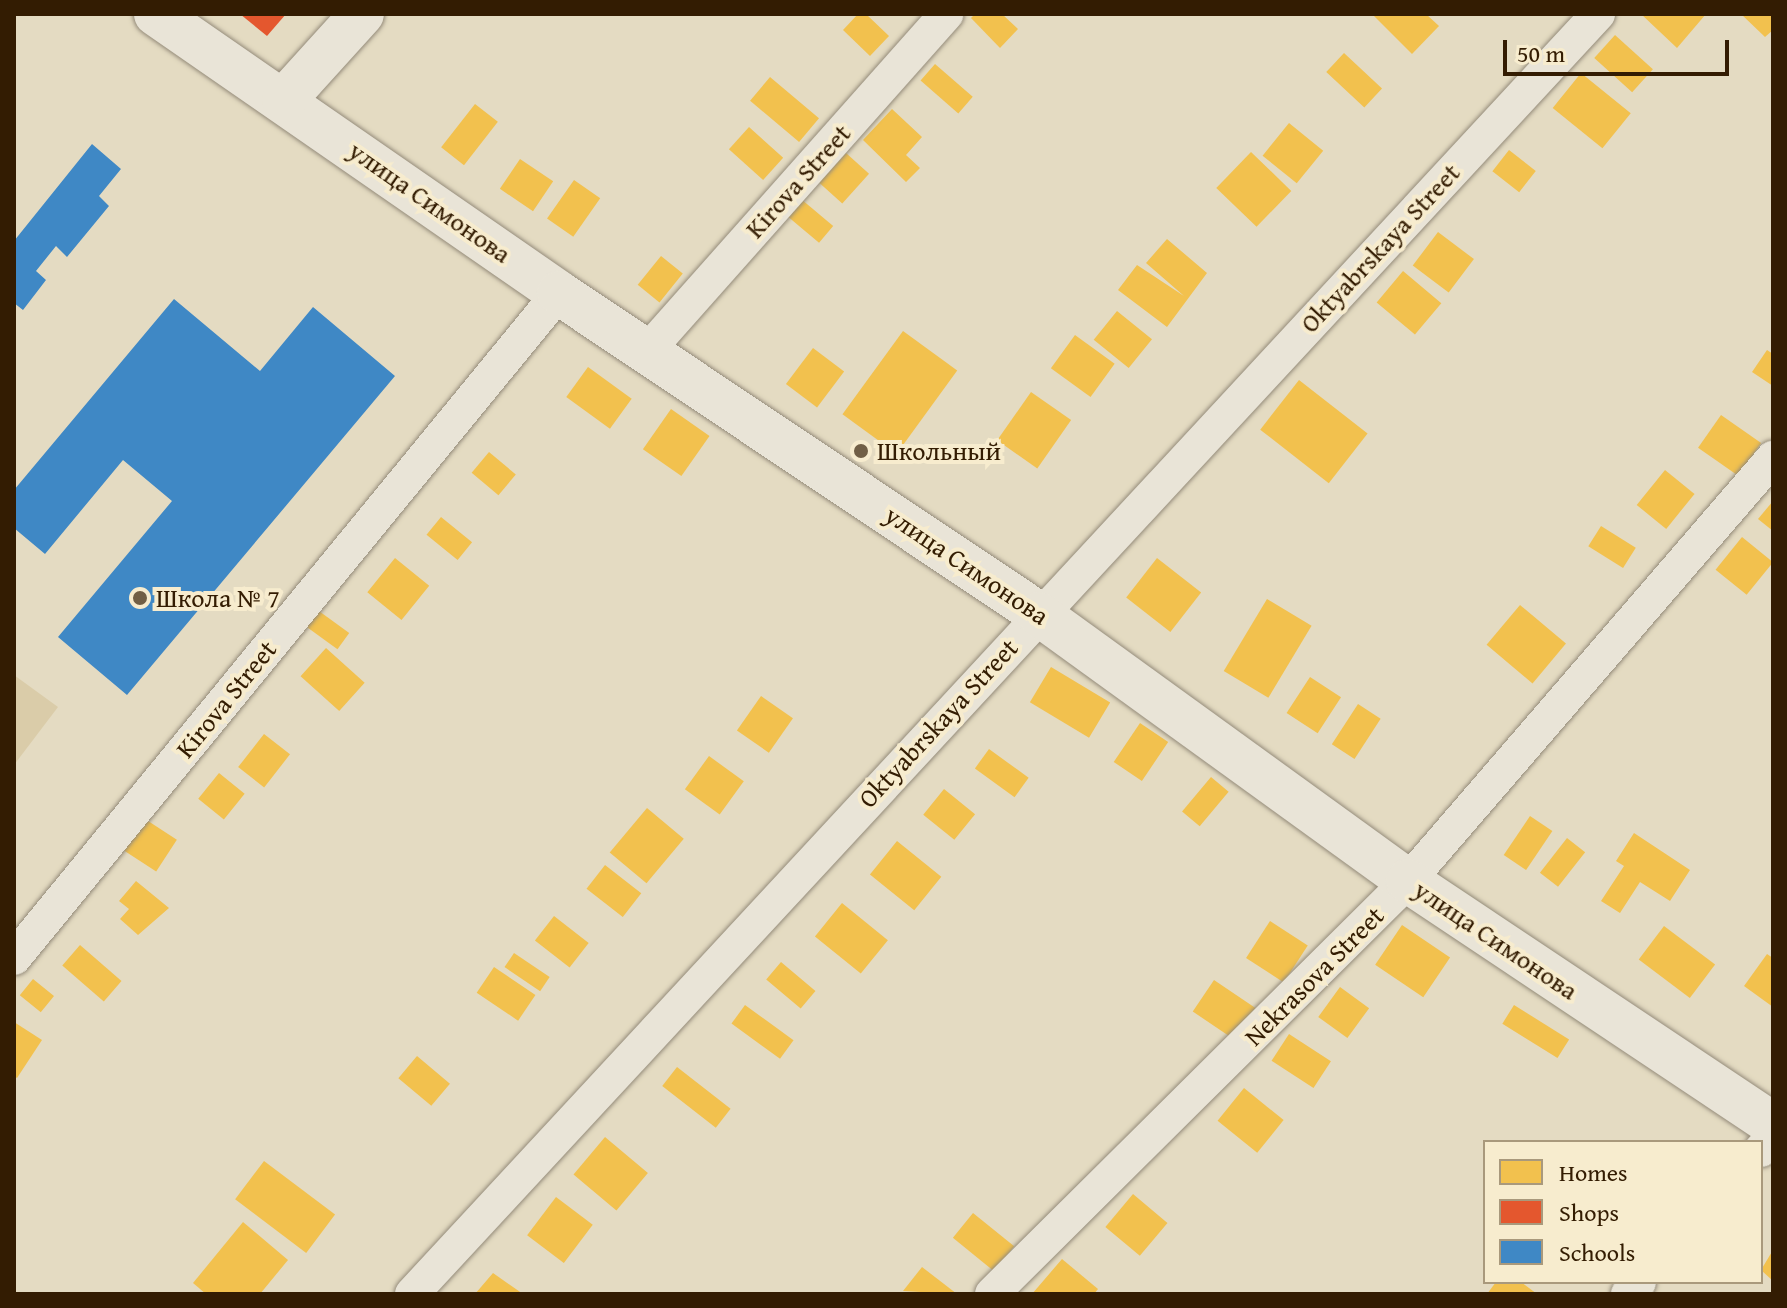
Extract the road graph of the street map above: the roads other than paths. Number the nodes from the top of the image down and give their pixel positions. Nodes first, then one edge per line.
1 (156, 14) edge
2 (362, 14) edge
3 (946, 14) edge
4 (1598, 14) edge
5 (284, 100) junction
6 (559, 293) junction
7 (649, 349) junction
8 (1773, 458) edge
9 (1039, 614) junction
10 (1408, 881) junction
11 (14, 958) edge
12 (1773, 1124) edge
13 (412, 1294) edge
14 (992, 1294) edge

1 - 5 street, улица Симонова
2 - 5 street
3 - 7 street, Kirova Street
4 - 9 street, Oktyabrskaya Street
5 - 6 street, улица Симонова
6 - 7 street, улица Симонова
6 - 11 street, Kirova Street
7 - 9 street, улица Симонова
8 - 10 street, Nekrasova Street
9 - 10 street, улица Симонова
9 - 13 street, Oktyabrskaya Street
10 - 12 street, улица Симонова
10 - 14 street, Nekrasova Street

